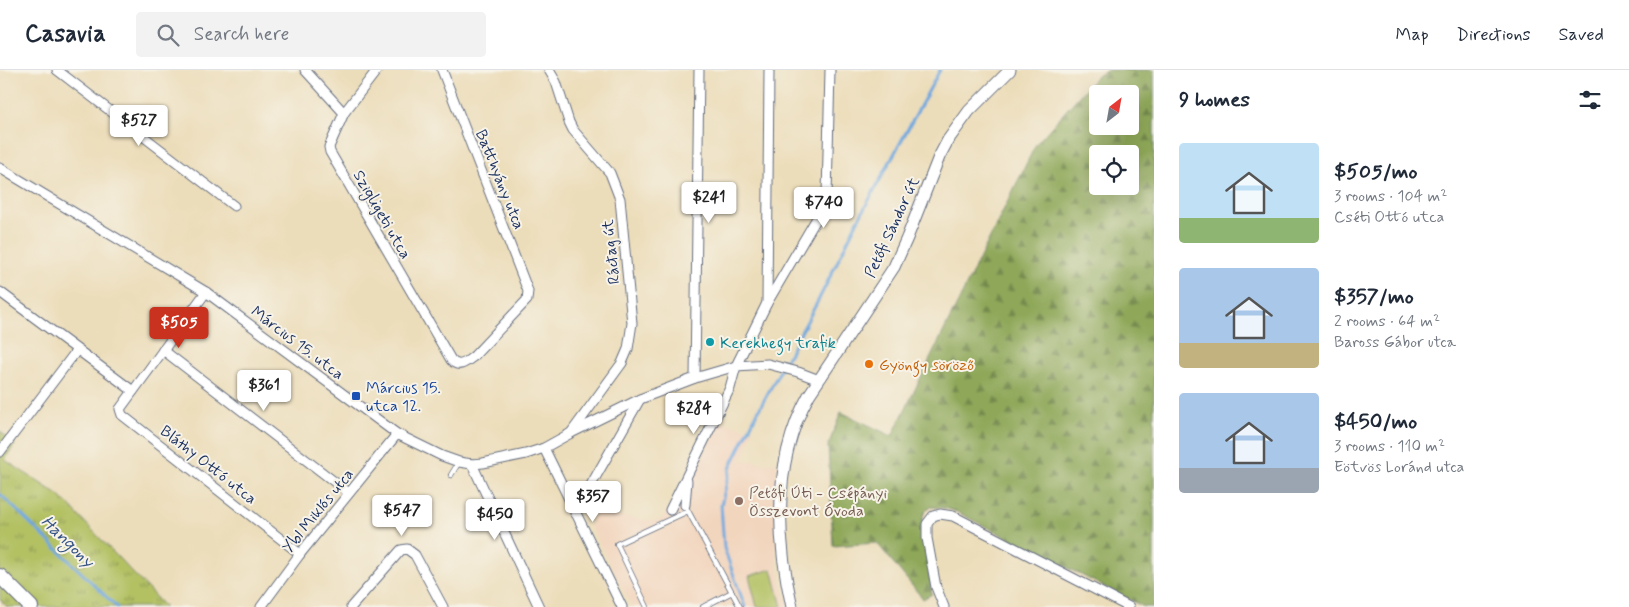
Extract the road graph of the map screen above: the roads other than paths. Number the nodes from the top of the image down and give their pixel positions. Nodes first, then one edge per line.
1 (57, 70) edge
2 (305, 70) edge
3 (376, 70) edge
4 (442, 70) edge
5 (549, 70) edge
6 (699, 70) edge
7 (769, 70) edge
8 (830, 70) edge
9 (1010, 70) edge
10 (344, 113) junction
11 (0, 168) edge
12 (234, 206) dead end
13 (0, 292) edge
14 (206, 292) junction
15 (767, 303) junction
16 (77, 350) junction
17 (163, 350) junction
18 (464, 364) joint
19 (736, 366) junction
20 (695, 378) junction
21 (819, 380) junction
22 (133, 391) junction
23 (640, 399) junction
24 (571, 433) junction
25 (397, 434) junction
26 (544, 448) junction
27 (0, 452) edge
28 (459, 462) junction
29 (472, 464) junction
30 (451, 475) dead end
31 (687, 476) junction
32 (349, 493) junction
33 (687, 508) junction
34 (670, 510) joint
35 (575, 513) junction
36 (663, 522) junction
37 (300, 554) junction
38 (0, 576) edge
39 (732, 592) junction
40 (31, 607) edge
41 (262, 607) edge
42 (351, 607) edge
43 (443, 607) edge
44 (539, 607) edge
45 (622, 607) edge
46 (647, 607) edge
47 (702, 607) edge
48 (740, 607) edge
49 (792, 607) edge
50 (944, 607) edge
51 (1129, 607) edge

1 - 12 street
2 - 10 street
3 - 10 street, Szigligeti utca
4 - 18 street, Batthyány utca
5 - 24 street, Ráctag út
6 - 20 street
7 - 15 street
8 - 15 street
9 - 21 street, Petőfi Sándor út
10 - 18 street, Szigligeti utca
11 - 14 street, Március 15. utca
13 - 16 street
14 - 17 street
14 - 25 street, Március 15. utca
15 - 19 street
16 - 22 street
16 - 27 street
17 - 22 street
17 - 32 street
19 - 20 street, Március 15. utca
19 - 21 street, Március 15. utca
19 - 31 street
20 - 23 street, Március 15. utca
21 - 49 street, Petőfi Sándor út
22 - 37 street, Bláthy Ottó utca
23 - 24 street, Március 15. utca
23 - 35 street
24 - 26 street, Március 15. utca
25 - 28 street, Március 15. utca
25 - 32 street, Ybl Miklós utca
26 - 29 street, Március 15. utca
26 - 35 street
28 - 29 street, Március 15. utca
28 - 30 lane
29 - 44 street
31 - 33 street
31 - 34 street
32 - 37 street, Ybl Miklós utca
33 - 36 lane
33 - 39 lane
34 - 36 lane
35 - 45 street
36 - 46 lane
37 - 41 street, Ybl Miklós utca
38 - 40 main road
39 - 47 lane
39 - 48 lane
42 - 43 street
50 - 51 street

